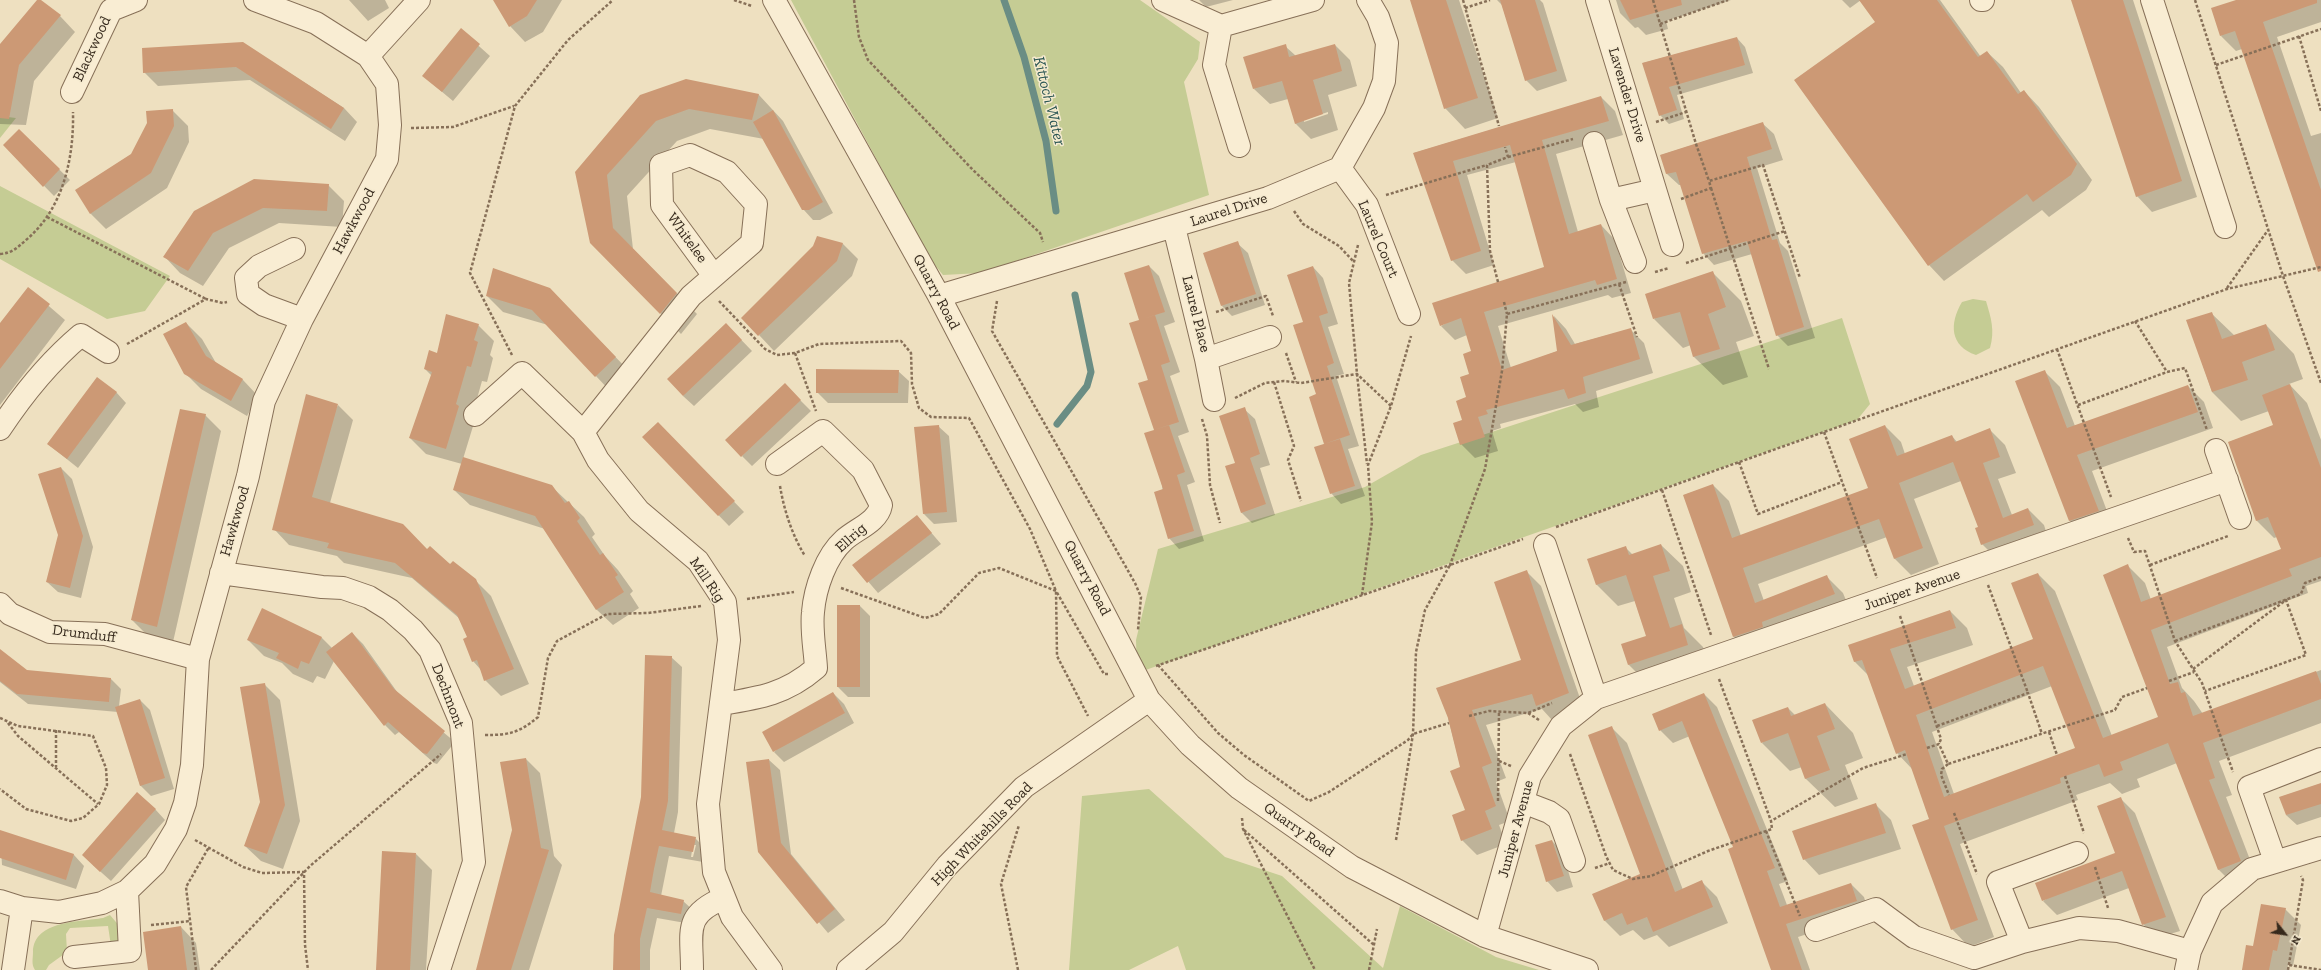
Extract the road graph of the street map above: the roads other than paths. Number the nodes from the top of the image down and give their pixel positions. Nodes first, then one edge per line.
1 (136, 0) edge
2 (255, 0) edge
3 (419, 0) edge
4 (774, 0) edge
5 (1163, 0) edge
6 (1313, 0) edge
7 (1368, 0) edge
8 (1597, 0) edge
9 (2152, 0) edge
10 (1221, 26) junction
11 (368, 56) junction
12 (72, 92) road end
13 (1594, 143) dead end
14 (1239, 146) dead end
15 (1340, 168) junction
16 (1657, 198) junction
17 (1611, 200) junction
18 (2225, 226) dead end
19 (1174, 227) junction
20 (1672, 245) dead end
21 (294, 249) dead end
22 (1638, 269) road end
23 (709, 280) junction
24 (939, 296) junction
25 (1409, 314) road end
26 (302, 319) junction
27 (1270, 337) dead end
28 (108, 352) road end
29 (1206, 359) junction
30 (1215, 404) road end
31 (475, 415) dead end
32 (0, 429) edge
33 (583, 432) junction
34 (2216, 450) dead end
35 (777, 464) road end
36 (2227, 480) junction
37 (2240, 518) road end
38 (1541, 537) road end
39 (220, 573) junction
40 (0, 604) edge
41 (198, 659) junction
42 (1596, 698) junction
43 (1149, 700) junction
44 (721, 704) junction
45 (2321, 759) edge
46 (1523, 802) junction
47 (2321, 848) edge
48 (2077, 853) road end
49 (2284, 858) junction
50 (1574, 861) dead end
51 (127, 891) junction
52 (724, 898) junction
53 (0, 901) edge
54 (22, 908) junction
55 (1816, 930) road end
56 (1486, 936) junction
57 (2022, 942) junction
58 (74, 957) dead end
59 (2188, 961) edge
60 (13, 970) edge
61 (440, 970) edge
62 (692, 970) edge
63 (771, 970) edge
64 (848, 970) edge
65 (1587, 970) edge

1 - 12 street, Blackwood
2 - 11 street
3 - 11 street
4 - 24 street, Quarry Road
5 - 10 street
6 - 10 street
7 - 15 street
8 - 16 street, Lavender Drive
9 - 18 street
10 - 14 street
11 - 26 street, Hawkwood
13 - 17 street
15 - 19 street, Laurel Drive
15 - 25 street, Laurel Court
16 - 17 street
16 - 20 street, Lavender Drive
17 - 22 street
19 - 24 street, Laurel Drive
19 - 29 street, Laurel Place
21 - 26 street
23 - 23 street, Whitelee
23 - 33 street, Whitelee
24 - 43 street, Quarry Road
26 - 39 street, Hawkwood
27 - 29 street, Laurel Place
28 - 32 street
29 - 30 street
31 - 33 street, Mill Rig
33 - 44 street, Mill Rig
34 - 36 street
35 - 44 street, Ellrig
36 - 37 street
36 - 42 street, Juniper Avenue
38 - 42 street
39 - 41 street, Hawkwood
39 - 61 street, Dechmont
40 - 41 street, Drumduff
41 - 51 street, Hawkwood
42 - 46 street, Juniper Avenue
43 - 56 street, Quarry Road
43 - 64 street, High Whitehills Road
44 - 52 street, Mill Rig
45 - 49 street
46 - 50 street
46 - 56 street, Juniper Avenue
47 - 49 street
48 - 57 street
49 - 59 street
51 - 54 street, Hawkwood
51 - 58 street
52 - 62 street
52 - 63 street, Mill Rig
53 - 54 street, Hawkwood
54 - 60 street
55 - 57 street
56 - 65 street, Quarry Road
57 - 59 street

